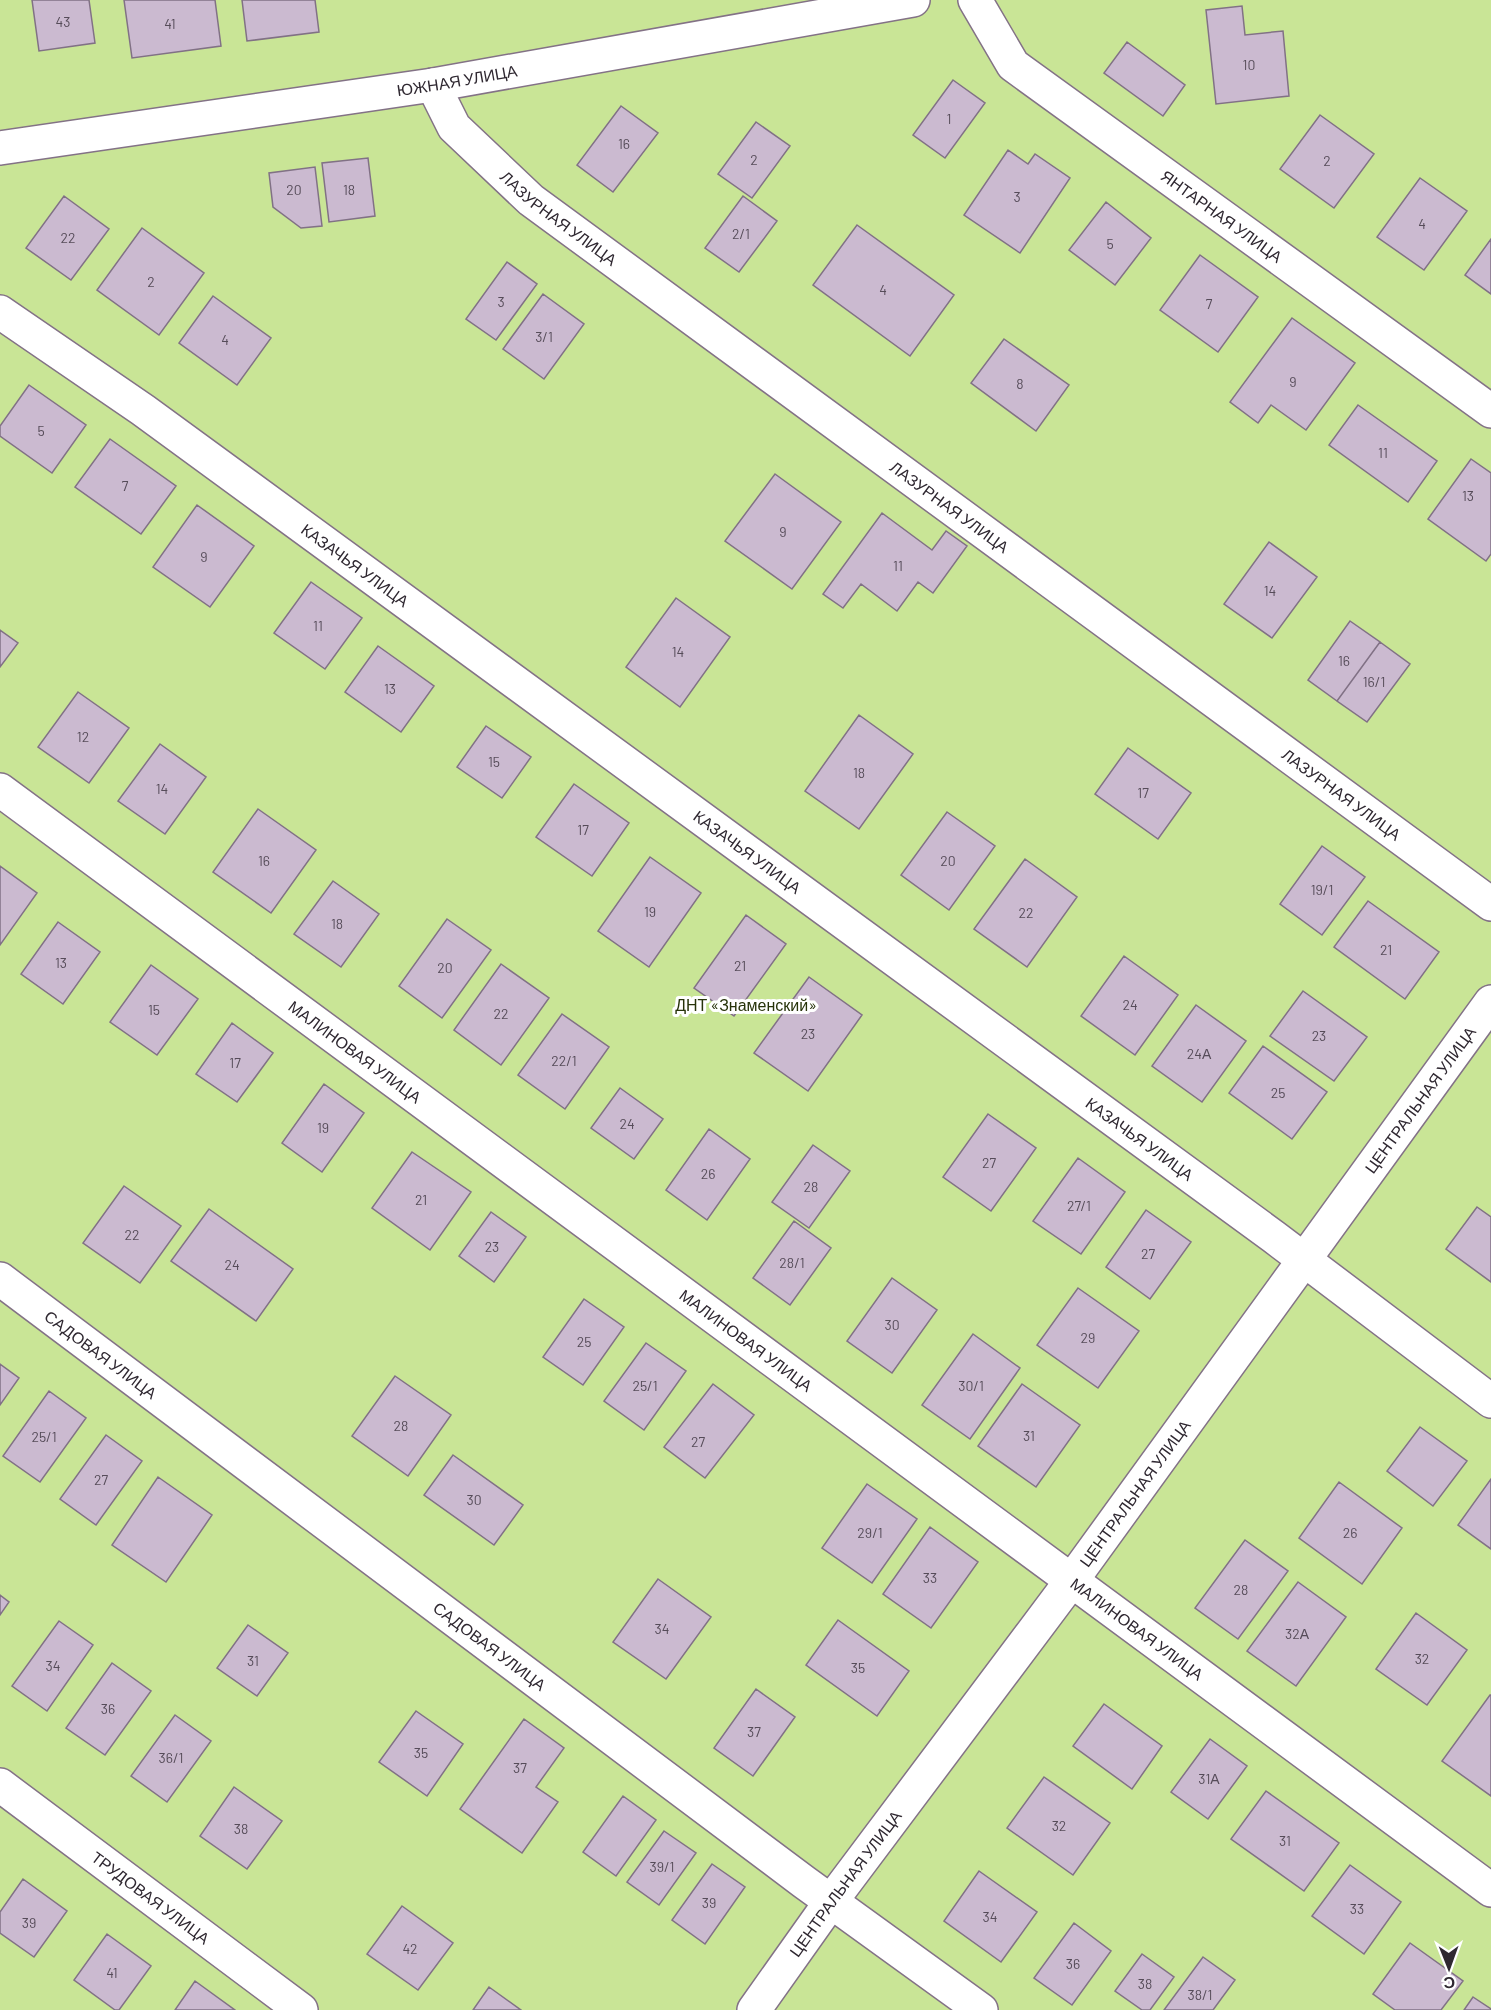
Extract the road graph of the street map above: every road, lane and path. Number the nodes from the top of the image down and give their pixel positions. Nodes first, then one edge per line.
1 (913, 0) edge
2 (975, 0) edge
3 (433, 86) junction
4 (0, 148) edge
5 (0, 312) edge
6 (1491, 411) edge
7 (0, 790) edge
8 (1491, 904) edge
9 (1491, 1002) edge
10 (1304, 1261) junction
11 (0, 1279) edge
12 (1491, 1401) edge
13 (1072, 1580) junction
14 (0, 1785) edge
15 (1491, 1890) edge
16 (832, 1900) junction
17 (301, 2010) edge
18 (754, 2010) edge
19 (981, 2010) edge

1 - 3 street, ЮЖНАЯ УЛИЦА
2 - 6 street, ЯНТАРНАЯ УЛИЦА
3 - 4 street, ЮЖНАЯ УЛИЦА
3 - 8 street, ЛАЗУРНАЯ УЛИЦА
5 - 10 street, КАЗАЧЬЯ УЛИЦА
7 - 13 street, МАЛИНОВАЯ УЛИЦА
9 - 10 street, ЦЕНТРАЛЬНАЯ УЛИЦА
10 - 12 street, КАЗАЧЬЯ УЛИЦА
10 - 13 street, ЦЕНТРАЛЬНАЯ УЛИЦА
11 - 16 street, САДОВАЯ УЛИЦА
13 - 15 street, МАЛИНОВАЯ УЛИЦА
13 - 16 street, ЦЕНТРАЛЬНАЯ УЛИЦА
14 - 17 street, ТРУДОВАЯ УЛИЦА
16 - 18 street, ЦЕНТРАЛЬНАЯ УЛИЦА
16 - 19 street, САДОВАЯ УЛИЦА

